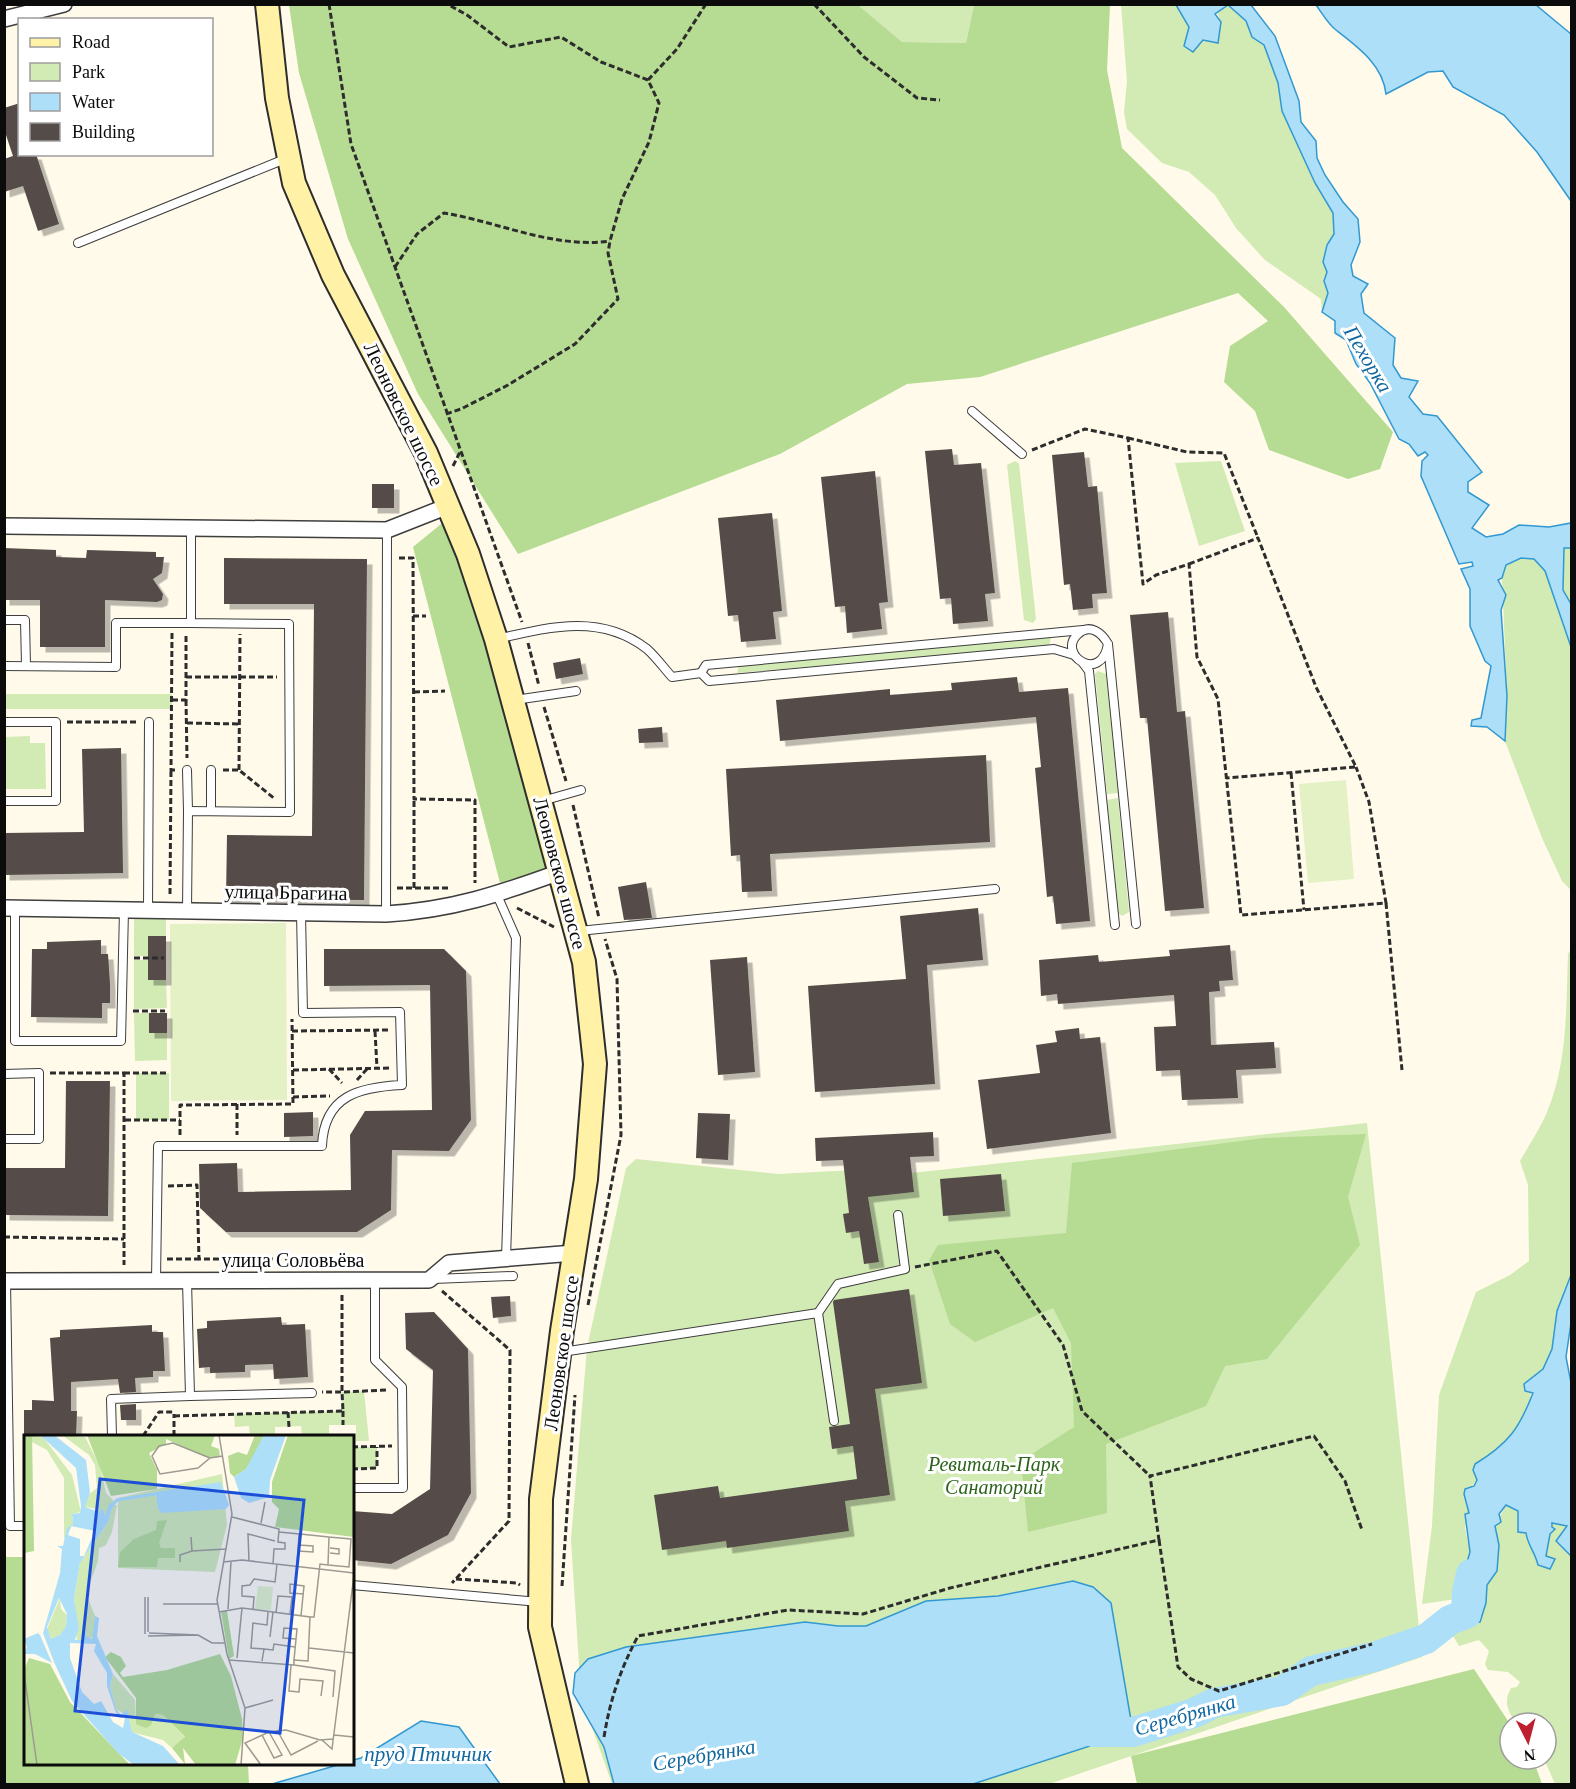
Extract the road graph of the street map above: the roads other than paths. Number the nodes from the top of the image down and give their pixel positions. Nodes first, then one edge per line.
1 (64, 4) edge
2 (267, 4) edge
3 (19, 11) edge
4 (4, 19) edge
5 (287, 158) junction
6 (78, 243) dead end
7 (972, 411) dead end
8 (1022, 454) road end
9 (448, 506) junction
10 (4, 526) edge
11 (191, 528) junction
12 (387, 530) junction
13 (4, 620) edge
14 (189, 623) junction
15 (1083, 630) junction
16 (496, 639) junction
17 (1108, 644) junction
18 (1074, 655) junction
19 (1083, 663) junction
20 (4, 666) edge
21 (26, 666) junction
22 (701, 673) junction
23 (576, 691) dead end
24 (513, 701) junction
25 (4, 722) edge
26 (149, 722) road end
27 (188, 770) road end
28 (211, 770) road end
29 (581, 790) dead end
30 (4, 801) edge
31 (541, 801) junction
32 (188, 811) junction
33 (211, 812) junction
34 (560, 872) junction
35 (995, 889) dead end
36 (498, 897) junction
37 (10, 909) edge
38 (124, 910) junction
39 (148, 911) junction
40 (187, 911) junction
41 (301, 913) junction
42 (386, 914) junction
43 (1136, 924) dead end
44 (1115, 926) dead end
45 (570, 931) junction
46 (4, 1074) edge
47 (4, 1139) edge
48 (898, 1215) dead end
49 (574, 1253) junction
50 (506, 1258) junction
51 (513, 1276) dead end
52 (429, 1280) junction
53 (5, 1281) edge
54 (156, 1281) junction
55 (187, 1281) junction
56 (375, 1281) junction
57 (818, 1313) junction
58 (560, 1353) junction
59 (312, 1393) road end
60 (190, 1396) junction
61 (6, 1401) edge
62 (834, 1421) dead end
63 (112, 1435) edge
64 (7, 1444) edge
65 (354, 1488) edge
66 (7, 1526) edge
67 (24, 1526) edge
68 (354, 1585) edge
69 (540, 1602) junction
70 (577, 1785) edge

1 - 3 street
2 - 5 main road, Леоновское шоссе
3 - 4 street
5 - 6 lane
5 - 9 main road, Леоновское шоссе
7 - 8 lane
9 - 12 street
9 - 16 main road, Леоновское шоссе
10 - 11 street
11 - 12 street
11 - 14 lane
12 - 42 lane
13 - 21 lane
14 - 21 lane
14 - 33 lane
15 - 17 lane
15 - 18 lane
15 - 22 lane
16 - 22 lane
16 - 24 main road, Леоновское шоссе
17 - 19 lane
17 - 43 lane
18 - 19 lane
18 - 22 lane
19 - 44 lane
20 - 21 lane
23 - 24 lane
24 - 31 main road, Леоновское шоссе
25 - 30 lane
26 - 39 lane
27 - 32 lane
28 - 33 lane
29 - 31 lane
31 - 34 main road, Леоновское шоссе
32 - 33 lane
32 - 40 lane
34 - 36 street, улица Брагина
34 - 45 main road, Леоновское шоссе
35 - 45 lane
36 - 42 street, улица Брагина
36 - 50 lane
37 - 38 street, улица Брагина
37 - 38 lane
38 - 39 street, улица Брагина
39 - 40 street, улица Брагина
40 - 41 street, улица Брагина
41 - 42 street, улица Брагина
41 - 54 lane
45 - 49 main road, Леоновское шоссе
46 - 47 lane
48 - 57 lane
49 - 50 street
49 - 58 main road, Леоновское шоссе
50 - 52 street
51 - 52 lane
52 - 56 street, улица Соловьёва
53 - 54 street, улица Соловьёва
53 - 61 lane
54 - 55 street, улица Соловьёва
55 - 56 street, улица Соловьёва
55 - 60 lane
56 - 65 lane
57 - 58 lane
57 - 62 lane
58 - 69 main road, Леоновское шоссе
59 - 60 lane
60 - 63 lane
61 - 64 lane
64 - 66 lane
66 - 67 lane
68 - 69 lane
69 - 70 main road, Леоновское шоссе

